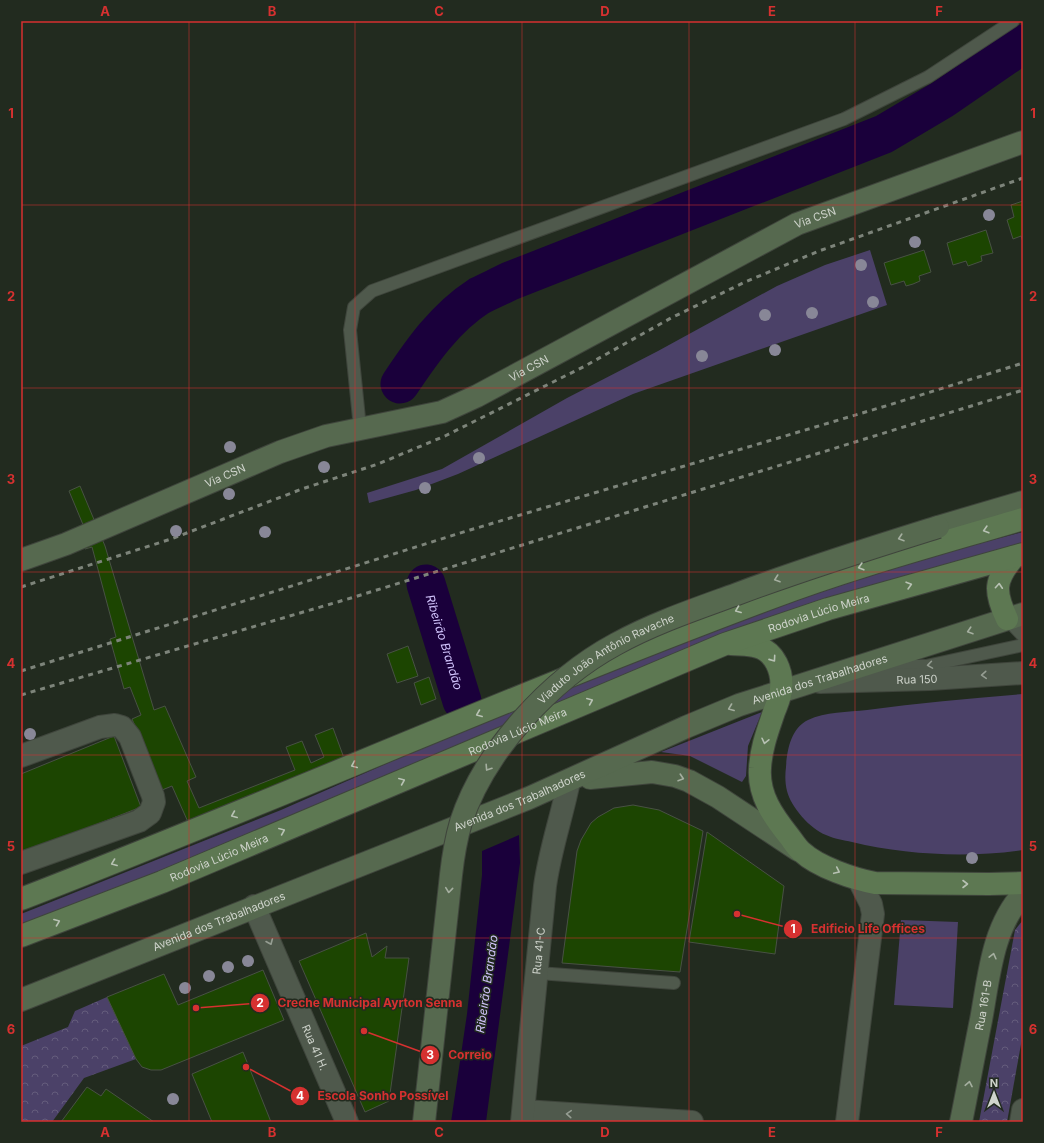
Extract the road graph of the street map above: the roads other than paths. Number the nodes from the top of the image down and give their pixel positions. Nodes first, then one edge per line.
1 (1013, 21) edge
2 (1023, 142) edge
3 (360, 428) junction
4 (1023, 502) edge
5 (1023, 519) edge
6 (1018, 556) edge
7 (21, 560) edge
8 (1015, 616) edge
9 (1023, 636) edge
10 (725, 644) junction
11 (1023, 645) edge
12 (862, 665) junction
13 (1023, 672) edge
14 (810, 682) junction
15 (781, 690) junction
16 (21, 756) edge
17 (574, 778) junction
18 (803, 853) junction
19 (21, 864) edge
20 (859, 880) junction
21 (1023, 883) edge
22 (1023, 894) edge
23 (21, 899) edge
24 (254, 906) junction
25 (21, 936) edge
26 (538, 973) junction
27 (674, 984) dead end
28 (21, 1000) edge
29 (1023, 1110) edge
30 (523, 1116) edge
31 (347, 1122) edge
32 (424, 1122) edge
33 (692, 1122) edge
34 (847, 1122) edge
35 (961, 1122) edge
36 (1021, 1122) edge

1 - 3 lane
2 - 3 street, Via CSN
3 - 7 street, Via CSN
4 -> 32 street, Viaduto João Antônio Ravache, bridge
5 -> 23 main road
8 -> 6 main road
10 -> 6 main road, Rodovia Lúcio Meira
8 - 9 lane
8 -> 12 street, Avenida dos Trabalhadores
10 -> 15 main road
25 -> 10 main road, Rodovia Lúcio Meira, bridge
11 -> 12 lane
12 - 14 street, Avenida dos Trabalhadores
13 -> 14 street, Rua 150
14 - 15 street, Avenida dos Trabalhadores
15 -> 17 street, Avenida dos Trabalhadores
15 -> 18 main road
16 - 19 street
17 -> 18 street
17 - 24 street, Avenida dos Trabalhadores
17 - 26 street, Rua 41-C
18 -> 20 main road
20 -> 21 main road
20 - 34 street
35 -> 22 street, Rua 161-B
24 - 28 street, Avenida dos Trabalhadores
24 -> 31 street, Rua 41 H.
26 - 27 lane
26 - 30 street, Rua 41-C
29 - 36 street
33 -> 30 street

